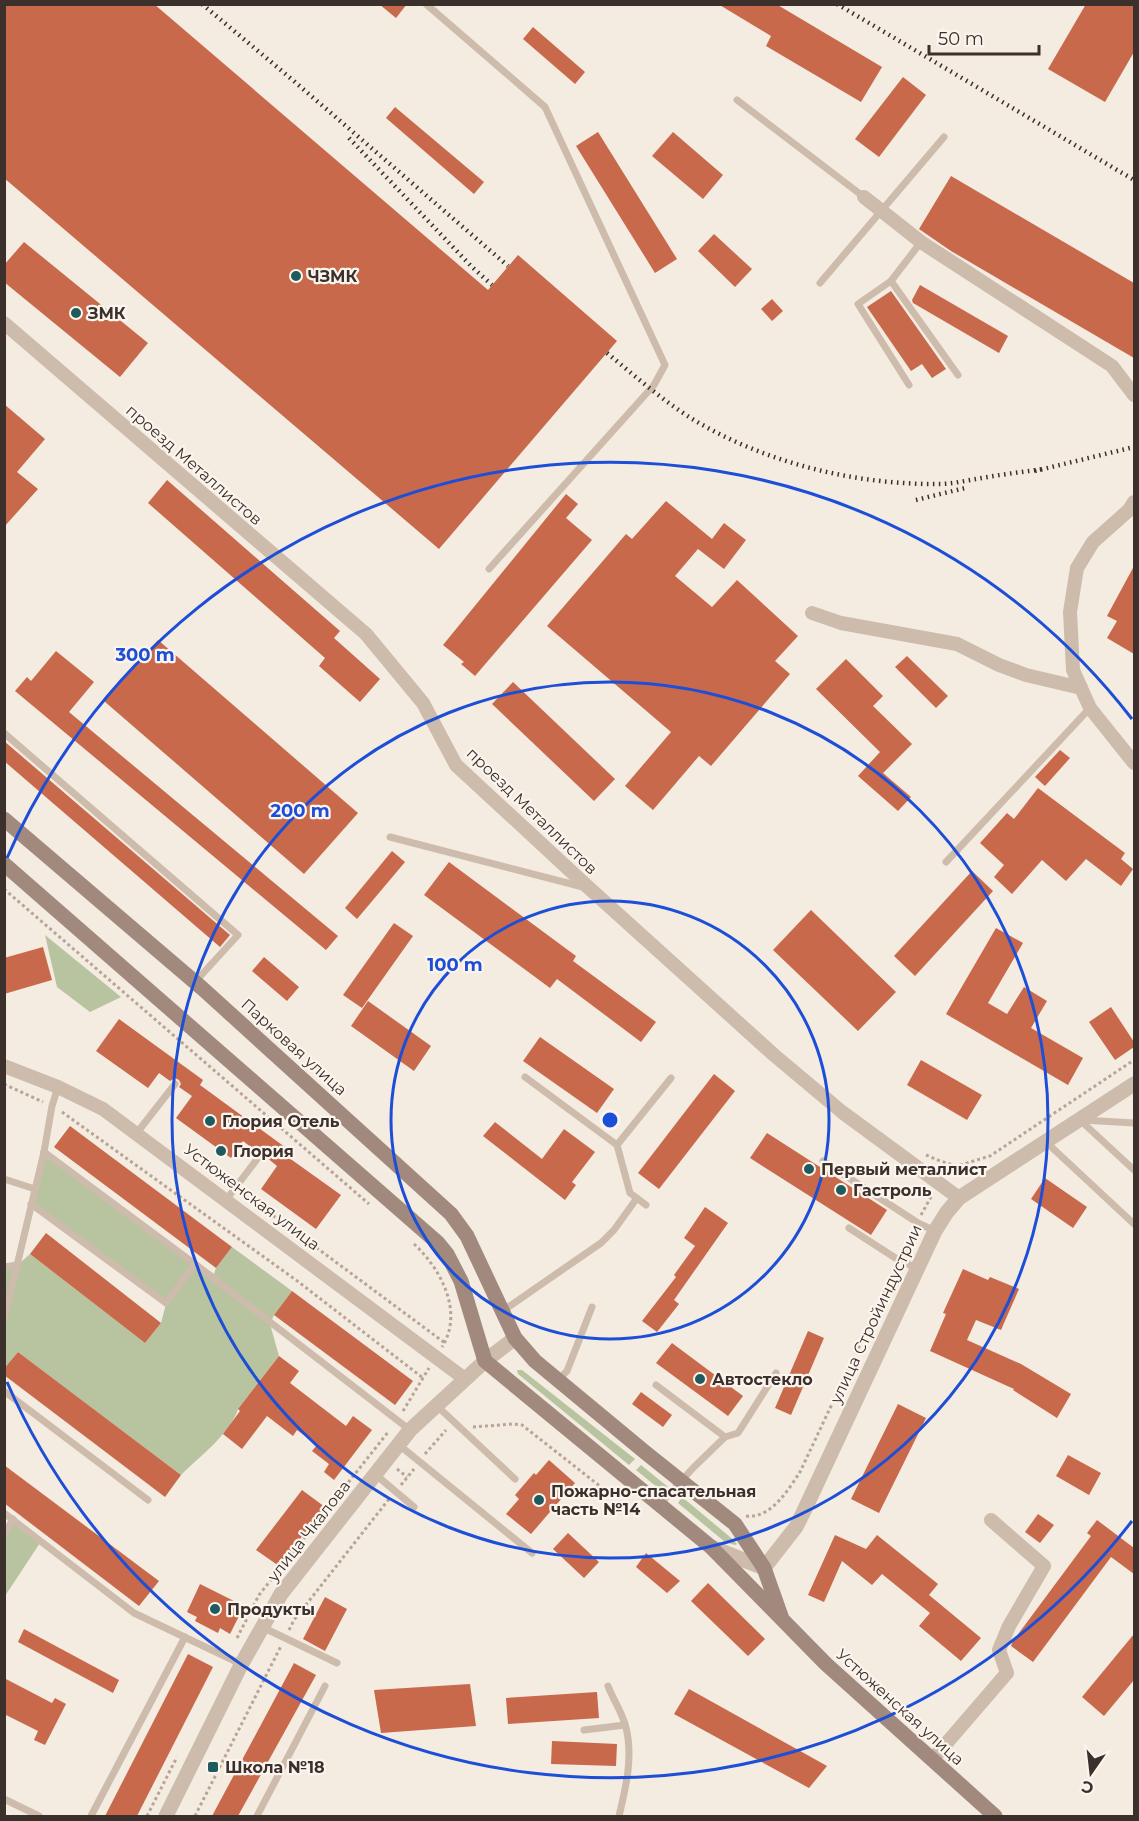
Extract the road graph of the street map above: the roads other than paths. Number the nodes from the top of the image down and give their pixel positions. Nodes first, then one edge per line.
1 (426, 4) edge
2 (736, 100) dead end
3 (944, 137) dead end
4 (864, 196) joint
5 (882, 211) junction
6 (921, 242) junction
7 (891, 281) junction
8 (820, 283) dead end
9 (4, 323) edge
10 (958, 375) dead end
11 (909, 385) dead end
12 (1134, 395) edge
13 (1134, 502) edge
14 (489, 568) dead end
15 (812, 613) dead end
16 (1081, 688) junction
17 (1090, 708) junction
18 (4, 733) edge
19 (1134, 764) edge
20 (4, 819) edge
21 (390, 837) dead end
22 (946, 862) dead end
23 (4, 864) edge
24 (589, 888) junction
25 (195, 982) junction
26 (4, 1066) edge
27 (525, 1077) dead end
28 (671, 1078) dead end
29 (175, 1084) dead end
30 (1134, 1084) edge
31 (58, 1087) junction
32 (1080, 1120) junction
33 (1134, 1123) edge
34 (136, 1134) junction
35 (1046, 1142) junction
36 (617, 1146) junction
37 (44, 1152) junction
38 (261, 1154) dead end
39 (823, 1161) dead end
40 (1134, 1170) edge
41 (4, 1179) edge
42 (35, 1189) junction
43 (637, 1198) junction
44 (959, 1198) junction
45 (226, 1200) junction
46 (32, 1204) junction
47 (646, 1205) dead end
48 (1134, 1224) edge
49 (849, 1228) dead end
50 (935, 1231) junction
51 (195, 1264) junction
52 (18, 1265) junction
53 (4, 1267) edge
54 (917, 1268) junction
55 (592, 1307) dead end
56 (501, 1312) junction
57 (4, 1320) edge
58 (514, 1338) junction
59 (485, 1361) junction
60 (776, 1373) dead end
61 (465, 1379) junction
62 (558, 1380) junction
63 (656, 1385) dead end
64 (4, 1391) edge
65 (437, 1406) junction
66 (410, 1430) junction
67 (725, 1437) junction
68 (399, 1445) junction
69 (376, 1475) junction
70 (515, 1479) dead end
71 (681, 1481) junction
72 (148, 1500) dead end
73 (660, 1504) junction
74 (414, 1507) dead end
75 (4, 1513) edge
76 (13, 1518) junction
77 (991, 1520) dead end
78 (4, 1535) edge
79 (711, 1547) junction
80 (532, 1554) dead end
81 (764, 1568) junction
82 (782, 1622) junction
83 (262, 1627) junction
84 (185, 1637) junction
85 (337, 1663) dead end
86 (241, 1665) junction
87 (325, 1686) dead end
88 (608, 1686) dead end
89 (625, 1725) junction
90 (584, 1730) dead end
91 (932, 1760) junction
92 (4, 1799) edge
93 (39, 1816) edge
94 (91, 1816) edge
95 (166, 1816) edge
96 (257, 1816) edge
97 (619, 1816) edge
98 (995, 1816) edge

1 - 14 lane
2 - 4 lane
3 - 5 lane
4 - 5 street
5 - 6 street
5 - 8 lane
6 - 7 lane
6 - 12 street
7 - 10 lane
7 - 11 lane
9 - 24 street, проезд Металлистов
13 - 16 street
15 - 16 street
16 - 17 street
17 - 19 street
17 - 22 lane
18 - 25 lane
20 - 25 main road, Парковая улица
21 - 24 lane
23 - 59 main road
24 - 44 street, проезд Металлистов
25 - 56 main road, Парковая улица
26 - 31 street, Устюженская улица
27 - 36 lane
28 - 36 lane
29 - 34 lane
30 - 32 street, улица Стройиндустрии
31 - 34 street, Устюженская улица
31 - 37 lane
32 - 33 lane
32 - 35 street, улица Стройиндустрии
32 - 40 lane
34 - 45 street, Устюженская улица
35 - 44 street, улица Стройиндустрии
35 - 48 lane
36 - 43 lane
37 - 42 lane
37 - 51 lane
38 - 45 lane
39 - 50 lane
41 - 42 lane
42 - 46 lane
43 - 47 lane
43 - 56 lane
44 - 50 street, улица Стройиндустрии
45 - 61 street, Устюженская улица
46 - 51 lane
46 - 52 lane
49 - 54 lane
50 - 54 street, улица Стройиндустрии
51 - 66 lane
52 - 53 lane
52 - 57 lane
54 - 81 street, улица Стройиндустрии
55 - 62 lane
56 - 58 main road, Парковая улица
58 - 59 street, улица Чкалова
58 - 62 main road, Устюженская улица
59 - 61 street, улица Чкалова
59 - 73 main road, Устюженская улица
60 - 67 lane
61 - 65 street, улица Чкалова
62 - 71 main road, Устюженская улица
63 - 67 lane
64 - 72 lane
65 - 66 street, улица Чкалова
65 - 70 lane
66 - 68 street, улица Чкалова
67 - 71 lane
68 - 69 street, улица Чкалова
68 - 80 lane
69 - 74 lane
69 - 83 street, улица Чкалова
71 - 73 lane
71 - 81 main road, Устюженская улица
73 - 79 main road, Устюженская улица
75 - 76 lane
76 - 78 lane
76 - 84 lane
77 - 91 street
79 - 81 street, Устюженская улица
79 - 82 main road, Устюженская улица
81 - 82 main road, Устюженская улица
82 - 91 main road, Устюженская улица
83 - 85 lane
83 - 86 street, улица Чкалова
84 - 86 lane
84 - 94 lane
86 - 95 street, улица Чкалова
87 - 96 lane
88 - 89 lane
89 - 90 lane
89 - 97 lane
91 - 98 main road, Устюженская улица
92 - 93 lane

